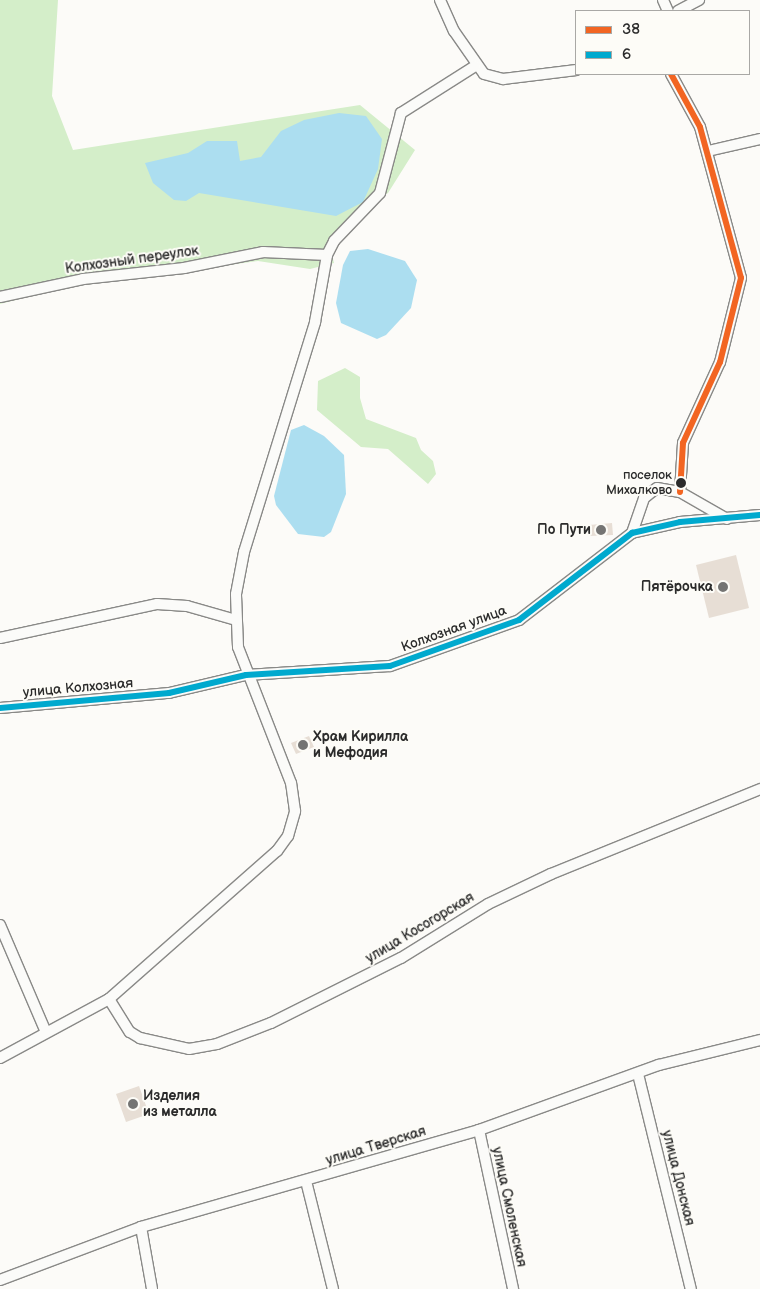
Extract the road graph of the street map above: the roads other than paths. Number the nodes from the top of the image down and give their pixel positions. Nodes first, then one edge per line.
1 (440, 0) edge
2 (699, 0) edge
3 (680, 10) edge
4 (475, 66) junction
5 (575, 70) edge
6 (672, 75) edge
7 (760, 139) edge
8 (708, 151) junction
9 (327, 254) junction
10 (0, 297) edge
11 (682, 489) junction
12 (760, 515) edge
13 (731, 520) junction
14 (632, 533) junction
15 (236, 620) junction
16 (0, 638) edge
17 (246, 675) junction
18 (0, 708) edge
19 (760, 789) edge
20 (0, 925) edge
21 (109, 999) junction
22 (45, 1030) junction
23 (760, 1040) edge
24 (0, 1058) edge
25 (638, 1074) junction
26 (479, 1130) junction
27 (306, 1181) junction
28 (141, 1227) junction
29 (0, 1280) edge
30 (152, 1289) edge
31 (333, 1289) edge
32 (513, 1289) edge
33 (691, 1289) edge

1 - 4 street
2 - 3 street
4 - 5 street
4 - 9 street
6 - 8 street
7 - 8 street
8 - 11 street
9 - 10 street, Колхозный переулок
9 - 15 street
11 - 13 street
11 - 14 street
12 - 13 street
13 - 14 street, Колхозная улица
14 - 17 street, Колхозная улица
15 - 16 street
15 - 17 street
17 - 18 street, улица Колхозная
17 - 21 street
19 - 21 street, улица Косогорская
20 - 22 street
21 - 22 street
22 - 24 street
23 - 25 street, улица Тверская
25 - 26 street, улица Тверская
25 - 33 street, улица Донская
26 - 27 street, улица Тверская
26 - 32 street, улица Смоленская
27 - 28 street, улица Тверская
27 - 31 street
28 - 29 street, улица Тверская
28 - 30 street

